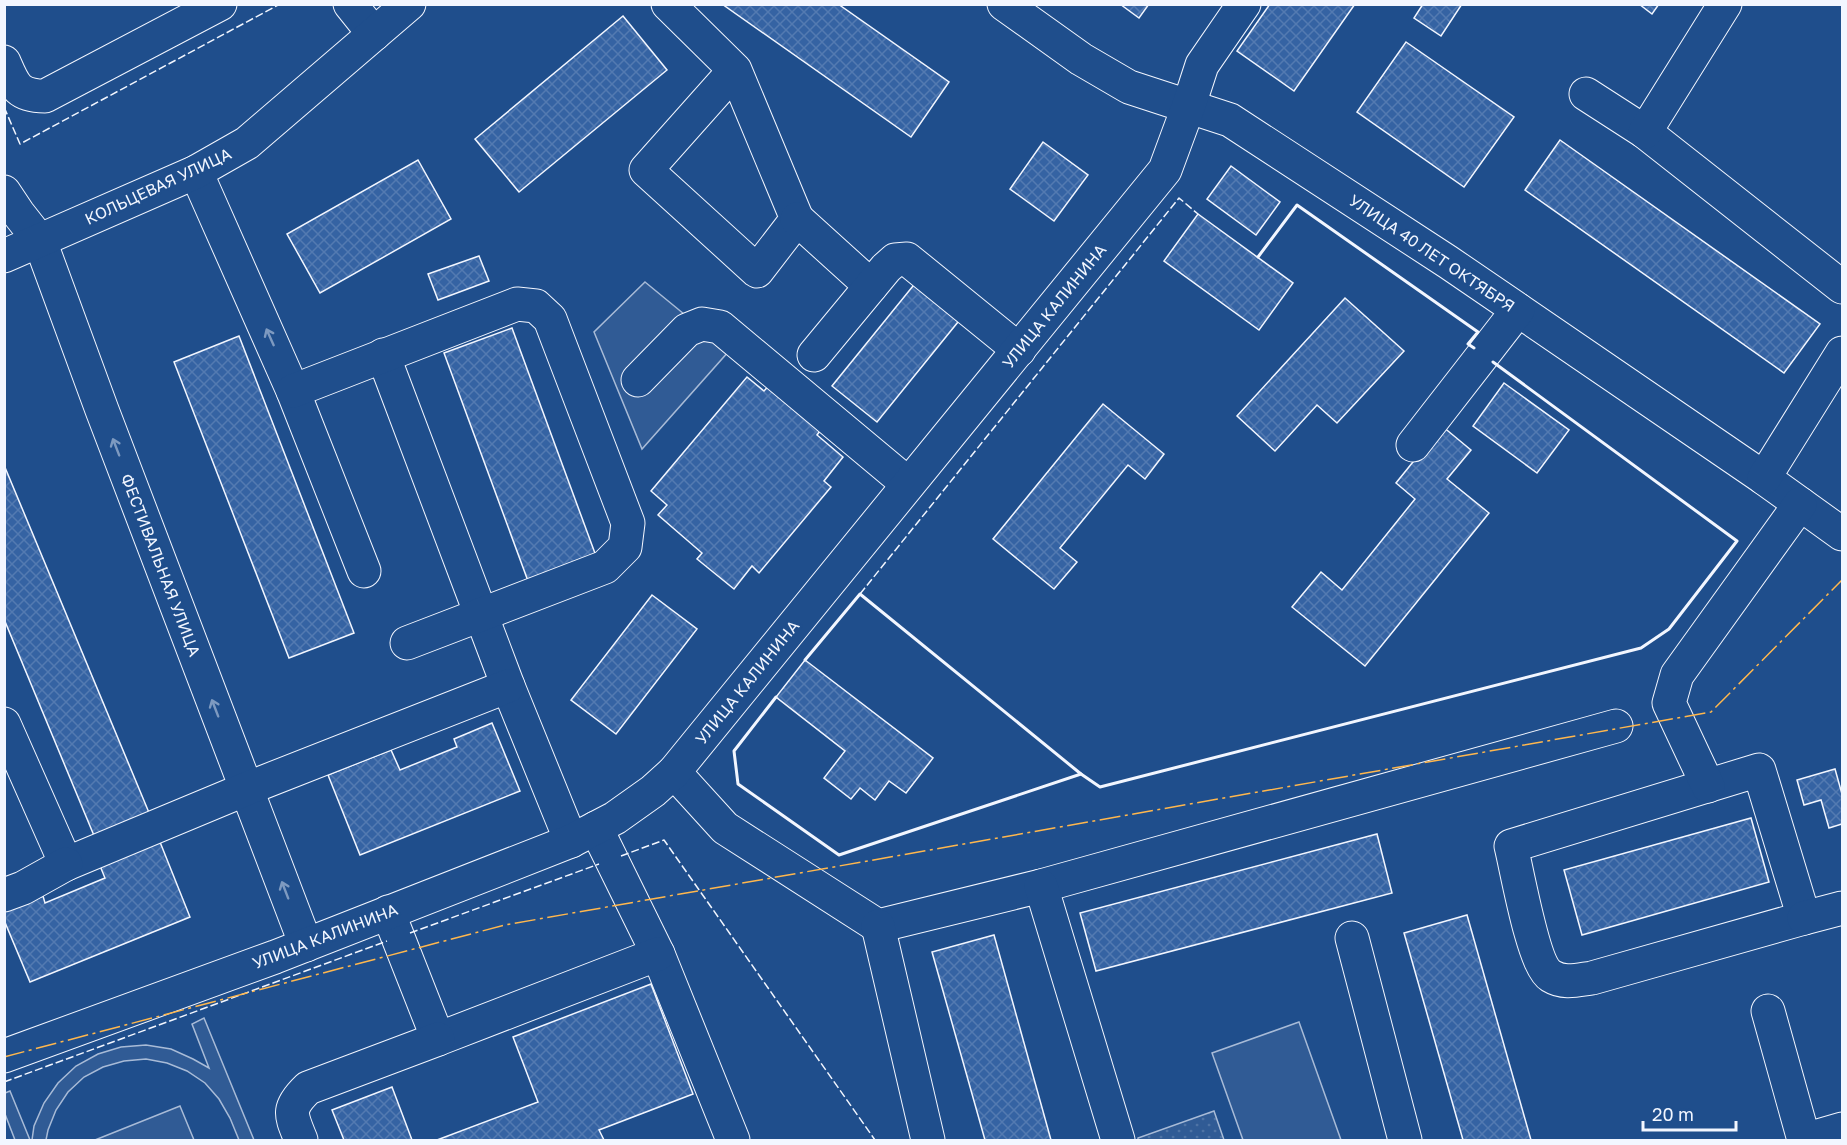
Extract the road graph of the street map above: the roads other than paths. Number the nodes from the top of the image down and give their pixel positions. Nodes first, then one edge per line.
1 (220, 4) edge
2 (350, 4) edge
3 (409, 4) edge
4 (668, 4) edge
5 (1244, 4) edge
6 (1725, 4) edge
7 (1005, 5) edge
8 (375, 34) junction
9 (4, 62) edge
10 (735, 70) junction
11 (1586, 94) dead end
12 (1189, 105) junction
13 (1645, 132) junction
14 (196, 172) junction
15 (4, 192) edge
16 (797, 219) junction
17 (40, 241) junction
18 (4, 256) edge
19 (871, 286) junction
20 (1842, 287) edge
21 (1518, 310) junction
22 (1018, 350) junction
23 (1842, 353) edge
24 (383, 355) junction
25 (814, 355) dead end
26 (638, 380) dead end
27 (293, 390) junction
28 (1413, 445) dead end
29 (1764, 478) junction
30 (908, 484) junction
31 (1800, 504) junction
32 (1842, 534) edge
33 (364, 571) dead end
34 (481, 614) junction
35 (407, 643) dead end
36 (508, 687) junction
37 (4, 724) edge
38 (1616, 726) dead end
39 (674, 772) junction
40 (1708, 786) junction
41 (246, 789) junction
42 (584, 834) junction
43 (66, 864) junction
44 (1041, 886) junction
45 (4, 895) edge
46 (1842, 908) edge
47 (388, 912) junction
48 (1804, 918) junction
49 (878, 926) junction
50 (1352, 938) dead end
51 (306, 945) junction
52 (658, 954) junction
53 (1768, 1011) dead end
54 (438, 1039) junction
55 (4, 1056) edge
56 (1842, 1129) edge
57 (301, 1140) edge
58 (733, 1140) edge
59 (928, 1140) edge
60 (1118, 1140) edge
61 (1405, 1140) edge

1 - 9 street
2 - 8 street
3 - 8 street, КОЛЬЦЕВАЯ УЛИЦА
4 - 10 street
5 - 12 street, УЛИЦА КАЛИНИНА
6 - 13 street
7 - 12 street, УЛИЦА 40 ЛЕТ ОКТЯБРЯ
8 - 14 street, КОЛЬЦЕВАЯ УЛИЦА
10 - 16 street
10 - 16 street
11 - 13 street
12 - 21 street, УЛИЦА 40 ЛЕТ ОКТЯБРЯ
12 - 22 street, УЛИЦА КАЛИНИНА
13 - 20 street
14 - 17 street, КОЛЬЦЕВАЯ УЛИЦА
27 -> 14 street
15 - 17 street, ФЕСТИВАЛЬНАЯ УЛИЦА
16 - 19 street
17 - 18 street, КОЛЬЦЕВАЯ УЛИЦА
41 -> 17 street, ФЕСТИВАЛЬНАЯ УЛИЦА
19 - 22 street
19 - 25 street
21 - 28 street
21 - 29 street, УЛИЦА 40 ЛЕТ ОКТЯБРЯ
22 - 30 street, УЛИЦА КАЛИНИНА
23 - 29 street
24 - 27 street
24 - 34 street
24 - 34 street
26 - 30 street
27 - 33 street
29 - 31 street, УЛИЦА 40 ЛЕТ ОКТЯБРЯ
30 - 39 street, УЛИЦА КАЛИНИНА
31 - 32 street, УЛИЦА 40 ЛЕТ ОКТЯБРЯ
31 - 40 street
34 - 35 street
34 - 36 street
36 - 41 street
36 - 42 street
37 - 43 street
38 - 44 street
39 - 42 street, УЛИЦА КАЛИНИНА
39 - 49 street
40 - 48 street
40 - 48 street
41 - 43 street
51 -> 41 street, ФЕСТИВАЛЬНАЯ УЛИЦА
42 - 47 street, УЛИЦА КАЛИНИНА
42 - 52 street
43 - 45 street
44 - 49 street
44 - 60 street
46 - 48 street
47 - 51 street, УЛИЦА КАЛИНИНА
47 - 54 street
49 - 59 street
50 - 61 street
51 - 55 street, УЛИЦА КАЛИНИНА
52 - 54 street
52 - 58 street
53 - 56 street
54 - 57 street

